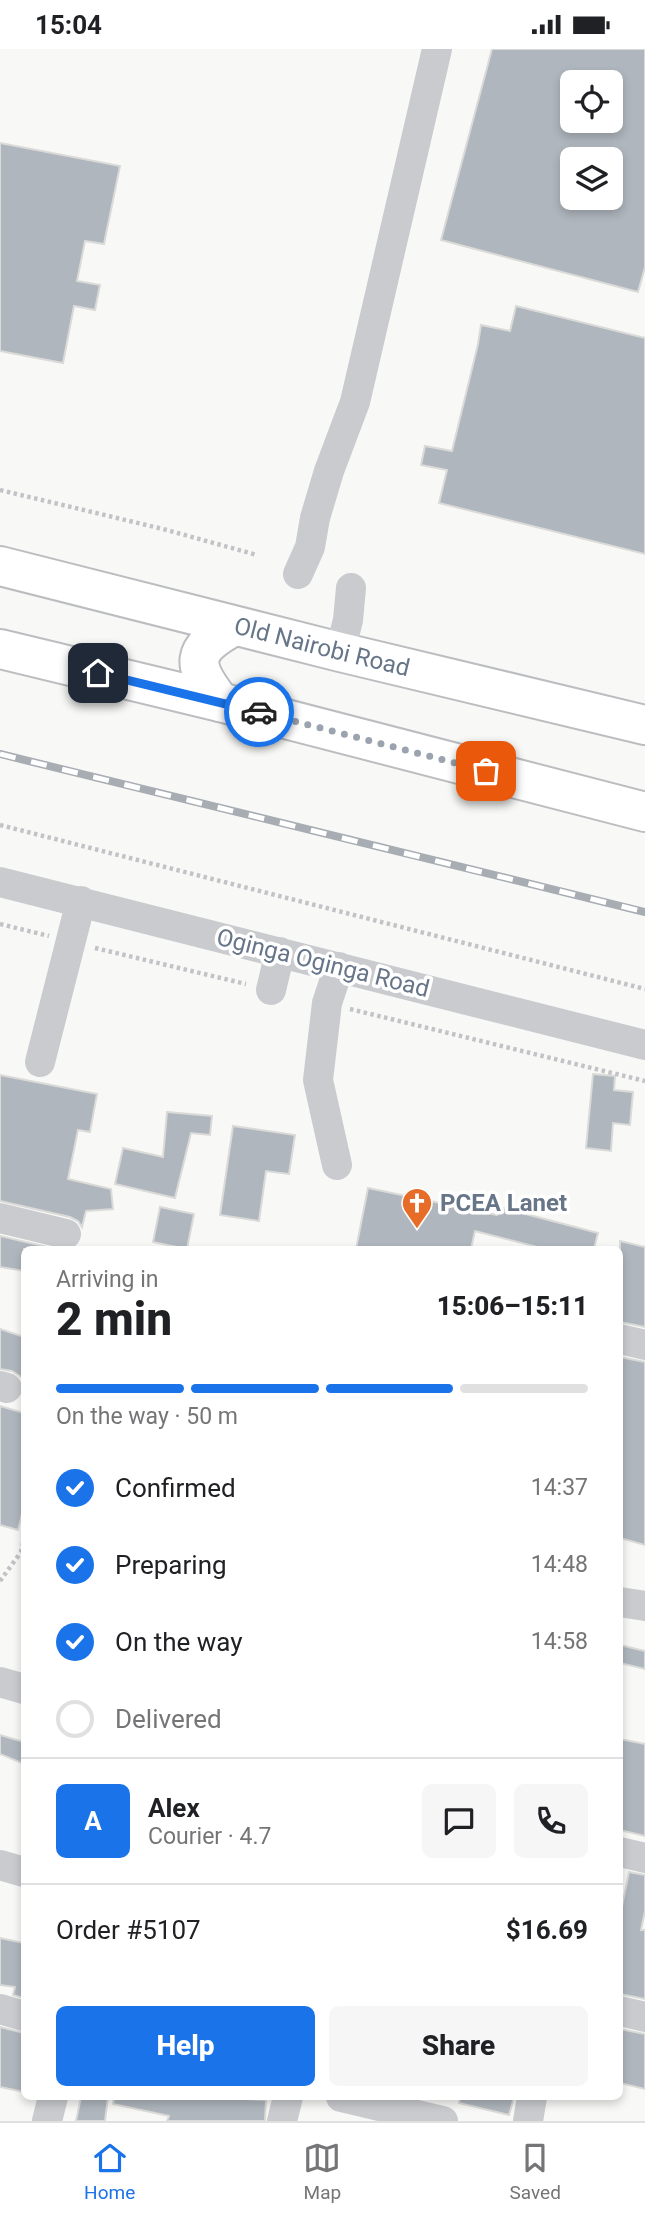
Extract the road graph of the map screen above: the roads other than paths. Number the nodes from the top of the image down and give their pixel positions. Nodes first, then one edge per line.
1 (437, 49) edge
2 (0, 566) edge
3 (298, 574) dead end
4 (351, 588) dead end
5 (234, 626) junction
6 (0, 649) edge
7 (340, 652) junction
8 (220, 702) junction
9 (645, 725) edge
10 (645, 812) edge
11 (0, 882) edge
12 (77, 916) junction
13 (335, 981) junction
14 (645, 1045) edge
15 (40, 1062) dead end
16 (337, 1165) dead end
17 (0, 1219) edge
18 (66, 1234) dead end
19 (623, 1340) edge
20 (645, 1345) edge
21 (623, 1602) edge
22 (645, 1606) edge
23 (0, 1682) edge
24 (21, 1688) edge
25 (623, 1852) edge
26 (645, 1858) edge
27 (0, 1865) edge
28 (21, 1870) edge
29 (0, 2009) edge
30 (623, 2012) edge
31 (21, 2014) edge
32 (645, 2017) edge
33 (52, 2100) edge
34 (287, 2100) edge
35 (354, 2100) edge
36 (532, 2100) edge
37 (47, 2121) edge
38 (282, 2121) edge
39 (443, 2121) edge
40 (528, 2121) edge

1 - 3 street
2 - 5 highway, Old Nairobi Road
4 - 7 street
5 - 7 highway, Old Nairobi Road
5 - 8 highway
6 - 8 highway
7 - 9 highway, Old Nairobi Road
8 - 10 highway
11 - 12 street, Oginga Oginga Road
12 - 13 street, Oginga Oginga Road
12 - 15 street
13 - 14 street, Oginga Oginga Road
13 - 16 street
17 - 18 street
19 - 20 street
21 - 22 street
23 - 24 street
25 - 26 street
27 - 28 street
29 - 31 street
30 - 32 street
33 - 37 street
34 - 38 street
35 - 39 street
36 - 40 street

